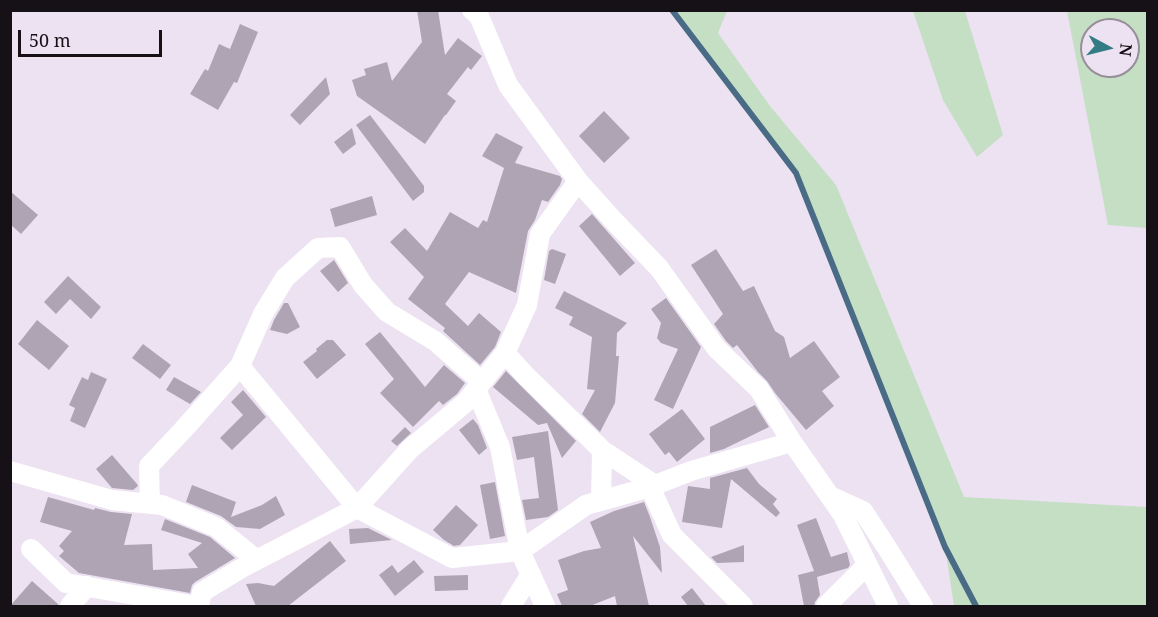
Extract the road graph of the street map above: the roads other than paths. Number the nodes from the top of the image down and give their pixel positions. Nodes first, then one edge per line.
1 (472, 10) edge
2 (578, 182) junction
3 (505, 353) junction
4 (240, 366) junction
5 (479, 386) junction
6 (792, 442) junction
7 (602, 450) junction
8 (10, 471) edge
9 (652, 486) junction
10 (830, 496) junction
11 (601, 500) junction
12 (150, 504) junction
13 (357, 508) junction
14 (31, 549) dead end
15 (520, 551) junction
16 (257, 560) junction
17 (867, 566) junction
18 (531, 574) junction
19 (87, 586) junction
20 (70, 606) edge
21 (198, 606) edge
22 (511, 606) edge
23 (545, 606) edge
24 (743, 606) edge
25 (826, 606) edge
26 (888, 606) edge
27 (923, 606) edge

1 - 2 street
2 - 3 street
2 - 6 street
3 - 5 street
3 - 7 street
4 - 5 street
4 - 12 street
4 - 13 street
5 - 13 street
5 - 15 street
6 - 9 street
6 - 10 street
7 - 9 street
7 - 11 street
8 - 12 street
9 - 11 street
9 - 24 street
10 - 17 street
10 - 27 street
11 - 15 street
12 - 16 street
13 - 15 street
13 - 16 street
14 - 19 street
15 - 18 street
16 - 21 street
17 - 25 street
17 - 26 street
18 - 22 street
18 - 23 street
19 - 20 street
19 - 21 street

